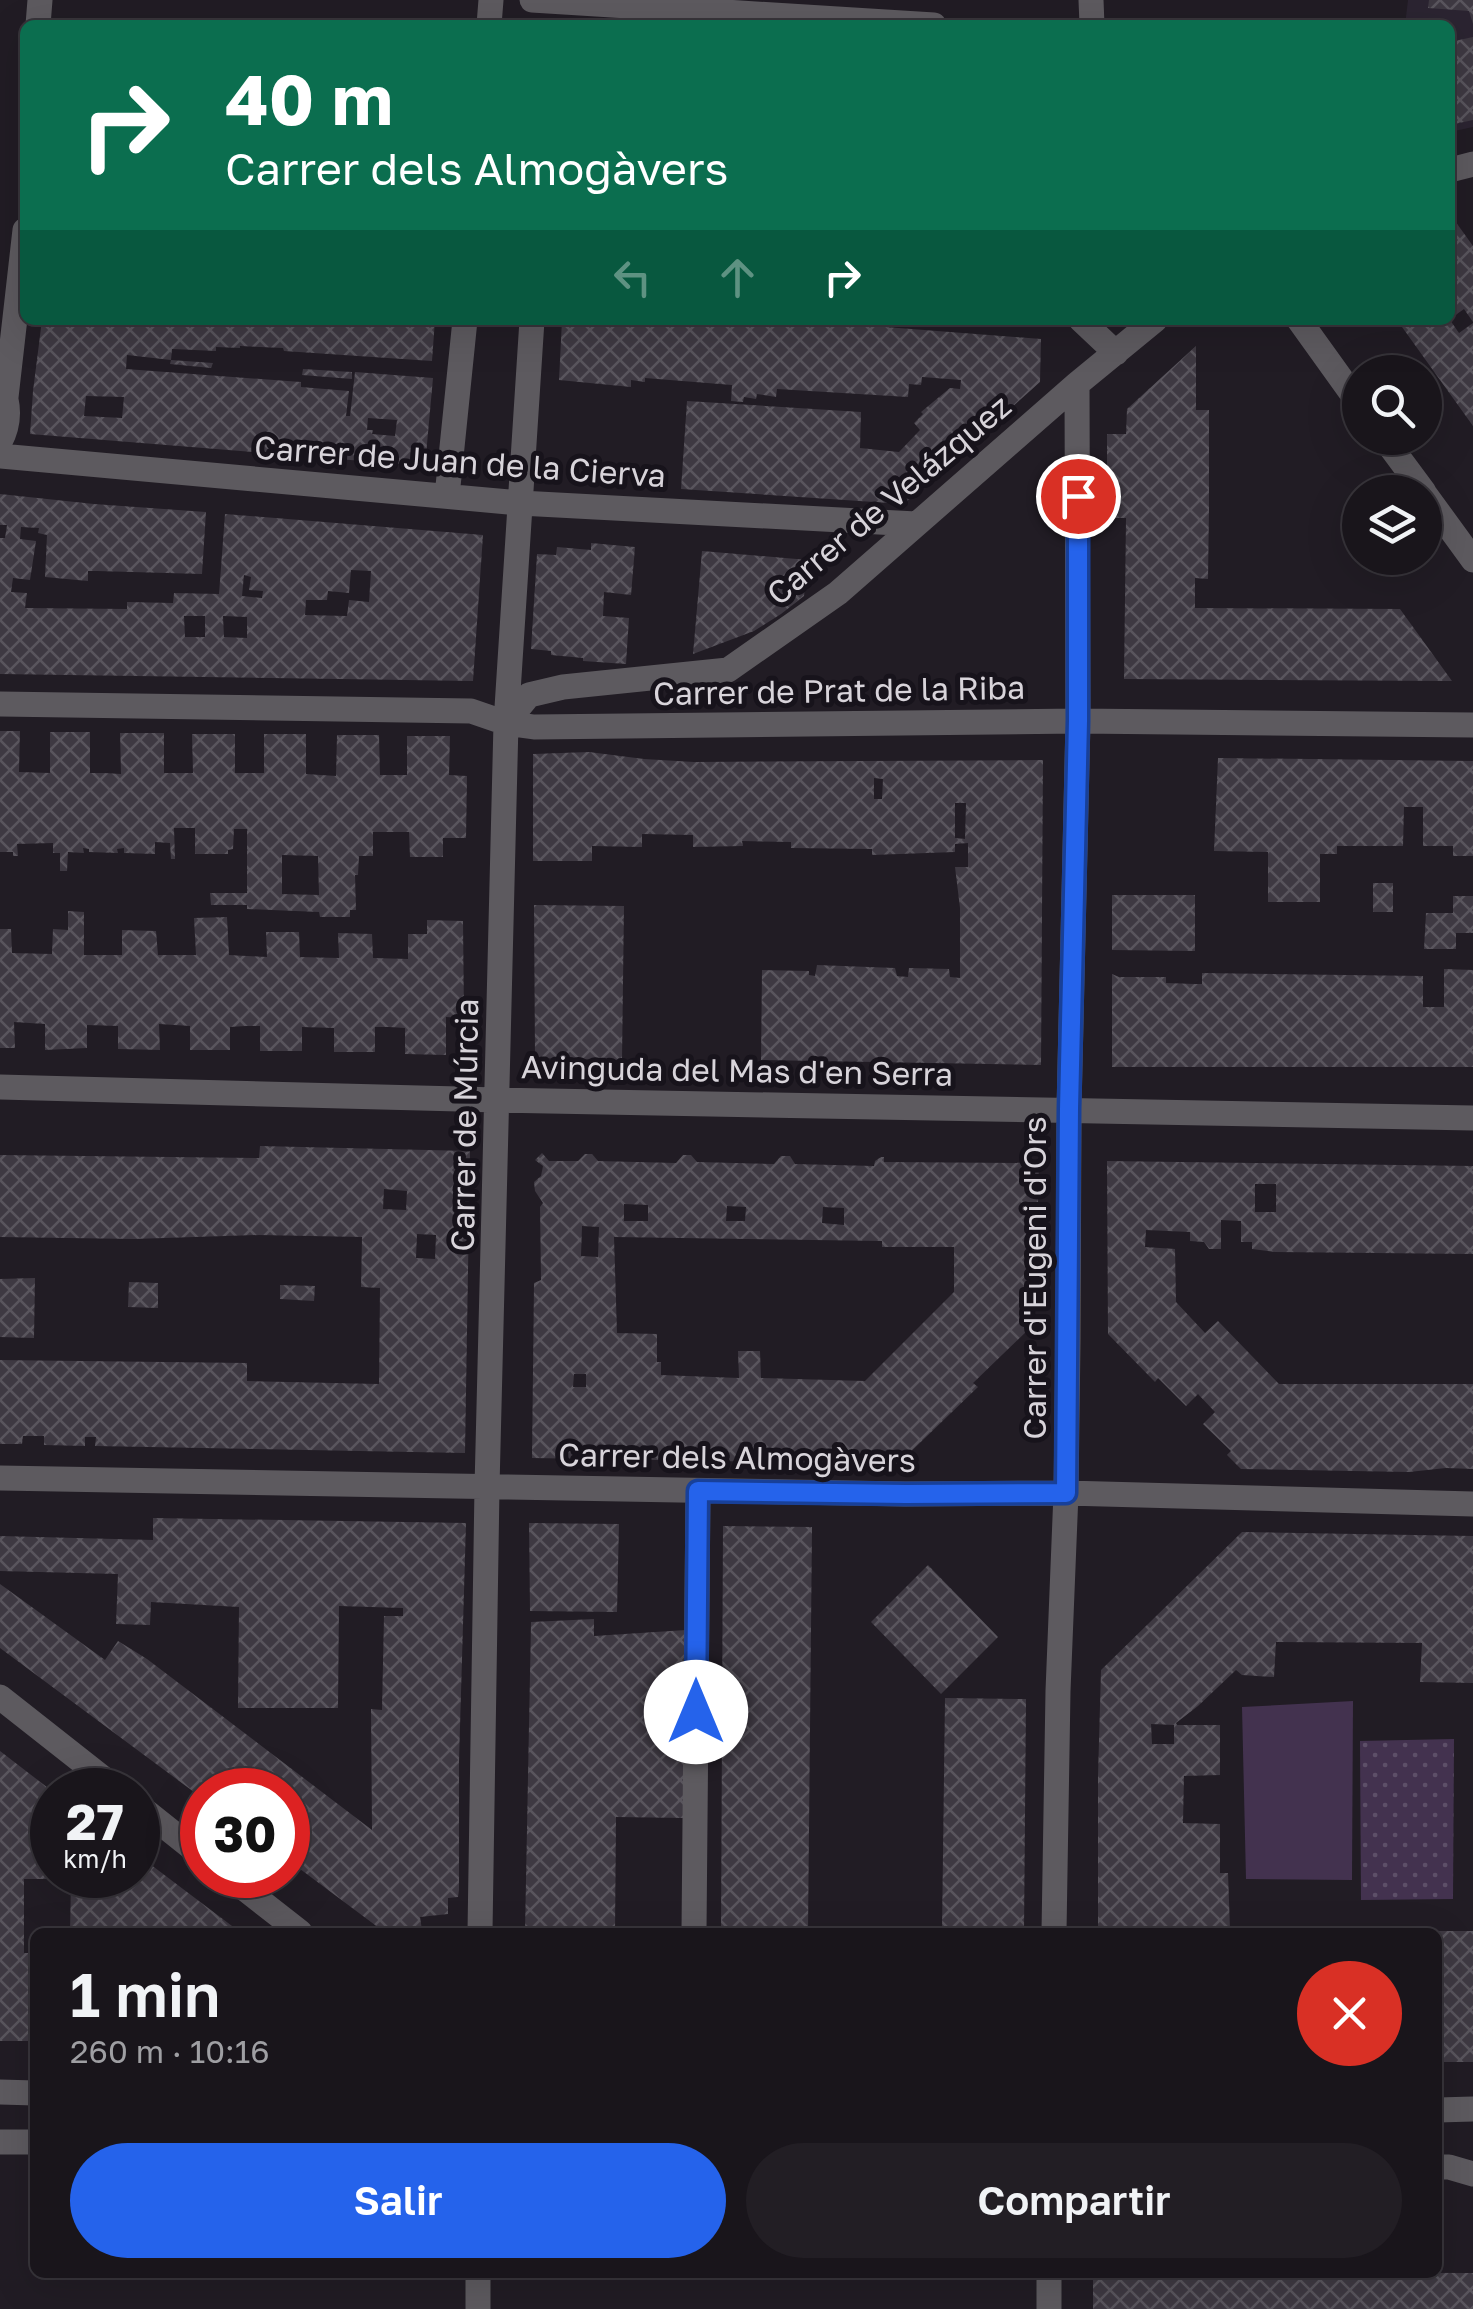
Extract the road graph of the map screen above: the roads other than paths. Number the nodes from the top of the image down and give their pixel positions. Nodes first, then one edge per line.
1 (532, 0) edge
2 (854, 20) edge
3 (20, 266) edge
4 (464, 325) edge
5 (532, 325) edge
6 (1086, 325) edge
7 (1148, 325) edge
8 (1302, 325) edge
9 (1116, 353) junction
10 (1342, 380) edge
11 (1078, 384) junction
12 (3, 390) edge
13 (0, 442) edge
14 (0, 456) edge
15 (447, 496) junction
16 (520, 503) junction
17 (1442, 518) edge
18 (916, 524) junction
19 (1473, 560) edge
20 (0, 704) edge
21 (1078, 721) junction
22 (506, 723) junction
23 (1473, 725) edge
24 (0, 1087) edge
25 (498, 1100) junction
26 (1069, 1109) junction
27 (1473, 1118) edge
28 (0, 1478) edge
29 (487, 1487) junction
30 (698, 1491) junction
31 (1066, 1493) junction
32 (1473, 1504) edge
33 (0, 1697) edge
34 (90, 1768) edge
35 (160, 1823) edge
36 (180, 1838) edge
37 (256, 1898) edge
38 (295, 1928) edge
39 (480, 1928) edge
40 (694, 1928) edge
41 (1054, 1928) edge
42 (0, 2092) edge
43 (30, 2093) edge
44 (1473, 2109) edge
45 (1442, 2110) edge
46 (0, 2142) edge
47 (30, 2142) edge
48 (1442, 2167) edge
49 (1473, 2174) edge
50 (478, 2278) edge
51 (1049, 2278) edge
52 (478, 2309) edge
53 (1049, 2309) edge

1 - 2 street
3 - 12 street
4 - 15 street
5 - 16 street, Carrer de Múrcia
6 - 9 street
7 - 9 street, Carrer de Velázquez
8 - 10 street
9 - 11 street, Carrer de Velázquez
11 - 18 street, Carrer de Velázquez
11 - 21 street, Carrer d'Eugeni d'Ors
12 - 13 street
14 - 15 street, Carrer de Juan de la Cierva
15 - 16 street, Carrer de Juan de la Cierva
16 - 18 street, Carrer de Juan de la Cierva
16 - 22 street, Carrer de Múrcia
17 - 19 street
18 - 22 street, Carrer de Velázquez
20 - 22 street
21 - 22 street, Carrer de Prat de la Riba
21 - 23 street, Carrer de Prat de la Riba
21 - 26 street, Carrer d'Eugeni d'Ors
22 - 25 street, Carrer de Múrcia
24 - 25 street, Avinguda del Mas d'en Serra
25 - 26 street, Avinguda del Mas d'en Serra
25 - 29 street, Carrer de Múrcia
26 - 27 street, Avinguda del Mas d'en Serra
26 - 31 street, Carrer d'Eugeni d'Ors
28 - 29 street, Carrer dels Almogàvers
29 - 30 street, Carrer dels Almogàvers
29 - 39 street, Carrer de Múrcia
30 - 31 street, Carrer dels Almogàvers
30 - 40 street
31 - 32 street, Carrer dels Almogàvers
31 - 41 street, Carrer d'Eugeni d'Ors
33 - 34 street
35 - 36 street
37 - 38 street
42 - 43 street
44 - 45 street
46 - 47 street
48 - 49 street
50 - 52 street
51 - 53 street

